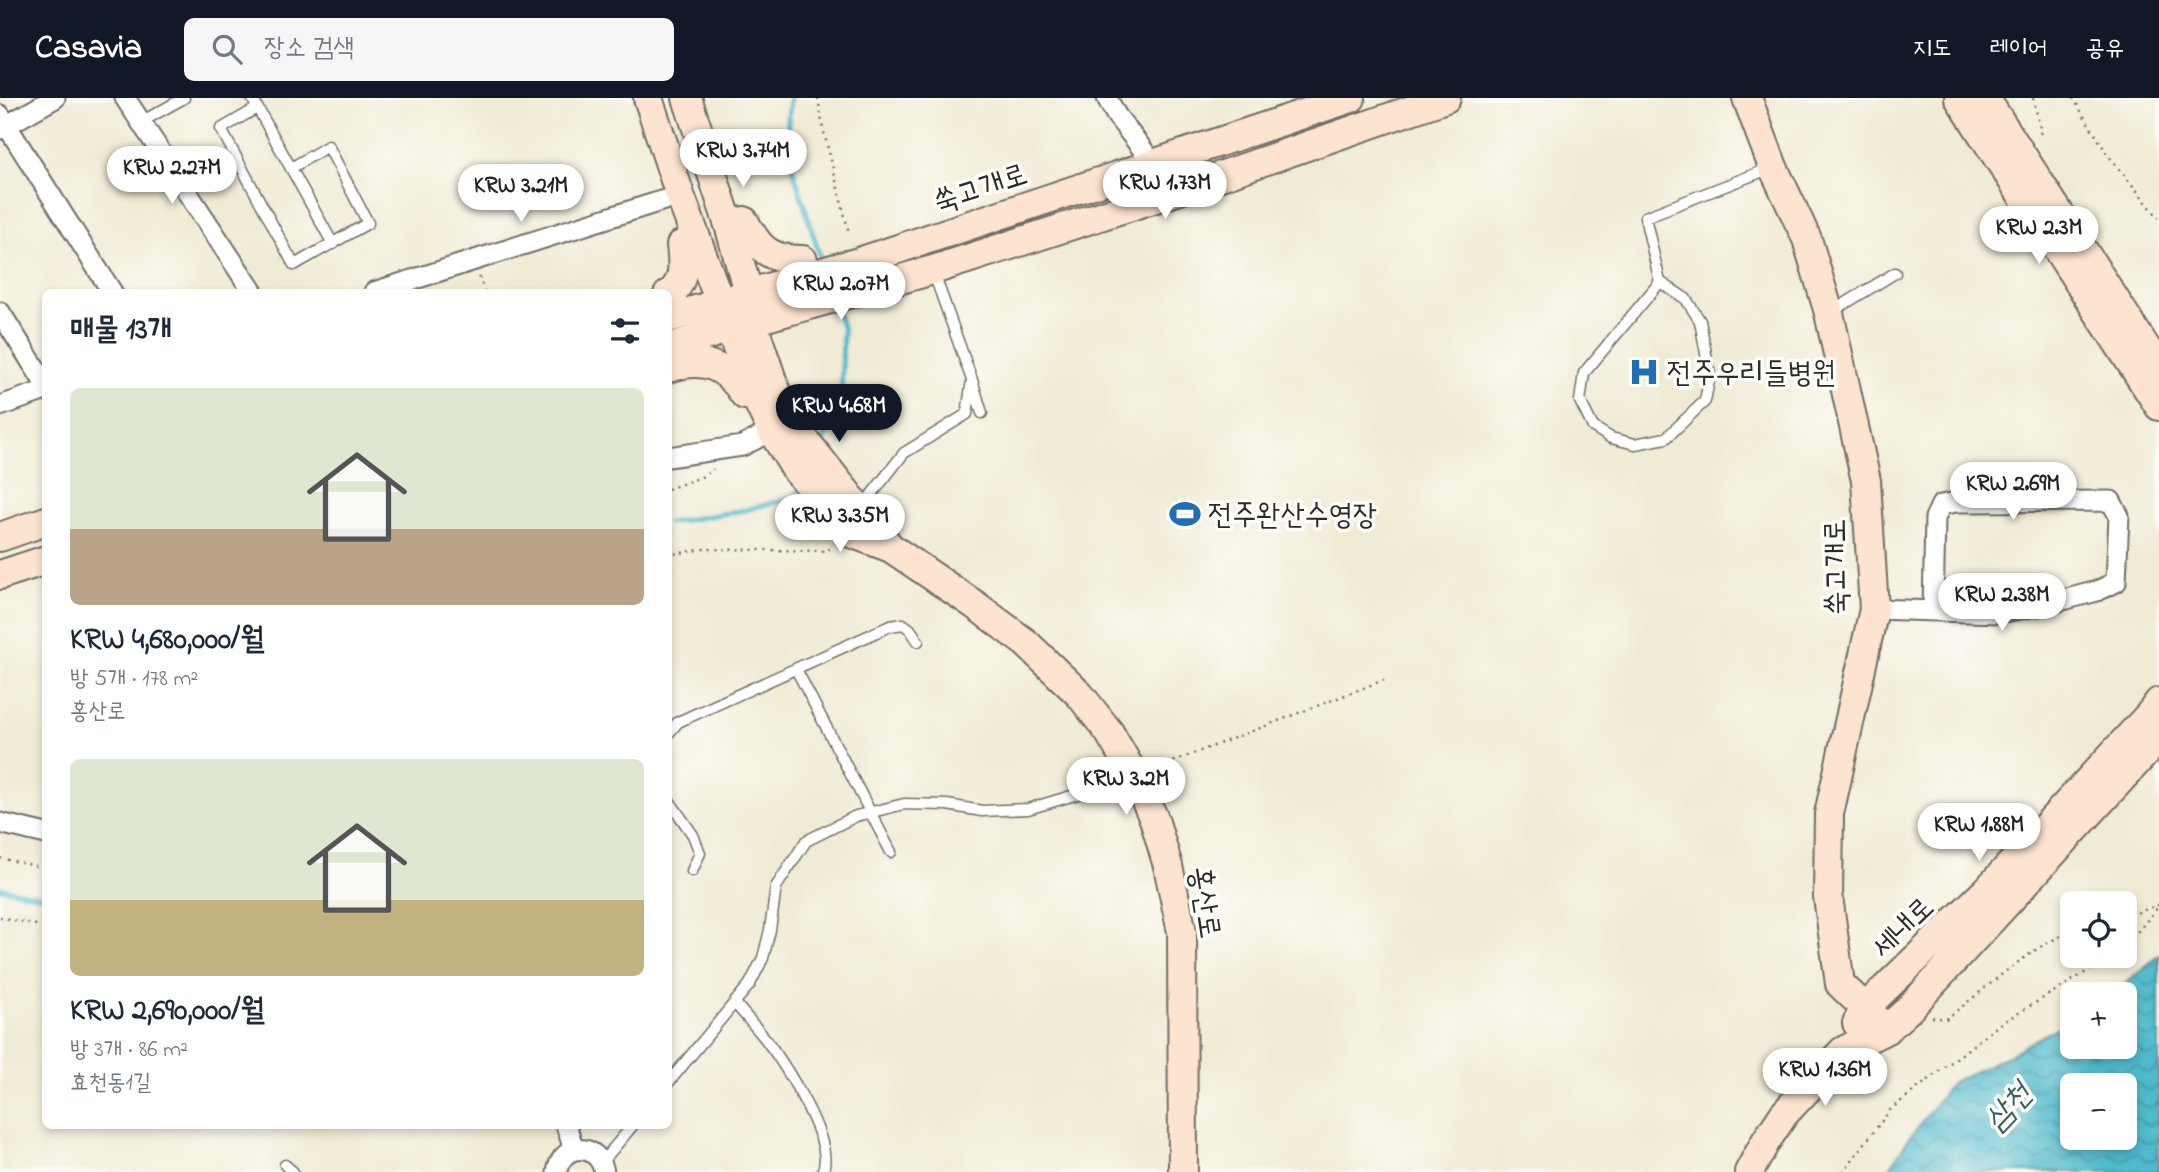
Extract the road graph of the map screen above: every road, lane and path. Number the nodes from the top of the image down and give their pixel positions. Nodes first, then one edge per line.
1 (55, 98) edge
2 (125, 98) edge
3 (184, 98) edge
4 (252, 98) edge
5 (648, 98) edge
6 (687, 98) edge
7 (818, 98) edge
8 (1107, 98) edge
9 (1351, 98) edge
10 (1446, 98) edge
11 (1747, 98) edge
12 (1959, 98) edge
13 (1985, 98) edge
14 (2034, 98) edge
15 (2073, 98) edge
16 (257, 108) junction
17 (141, 122) junction
18 (2, 123) edge
19 (2033, 145) dead end
20 (1154, 164) junction
21 (1773, 167) junction
22 (291, 168) junction
23 (680, 195) junction
24 (2159, 218) edge
25 (729, 225) junction
26 (849, 233) dead end
27 (697, 240) junction
28 (333, 244) junction
29 (933, 270) junction
30 (477, 271) dead end
31 (797, 272) junction
32 (1895, 273) dead end
33 (863, 275) junction
34 (1660, 282) junction
35 (110, 289) edge
36 (251, 289) edge
37 (383, 289) edge
38 (484, 289) edge
39 (672, 293) edge
40 (738, 311) junction
41 (0, 312) edge
42 (1829, 313) junction
43 (672, 318) edge
44 (672, 346) edge
45 (672, 367) edge
46 (2159, 368) edge
47 (42, 380) edge
48 (972, 380) junction
49 (42, 389) edge
50 (753, 391) junction
51 (0, 406) edge
52 (2159, 406) edge
53 (982, 413) dead end
54 (784, 435) junction
55 (672, 456) edge
56 (845, 509) junction
57 (42, 523) edge
58 (0, 537) edge
59 (672, 554) edge
60 (42, 561) edge
61 (0, 576) edge
62 (1874, 609) junction
63 (1933, 611) junction
64 (918, 641) dead end
65 (796, 669) junction
66 (1384, 680) dead end
67 (2159, 702) edge
68 (672, 729) edge
69 (2159, 738) edge
70 (1135, 777) junction
71 (672, 805) edge
72 (871, 812) junction
73 (0, 823) edge
74 (42, 833) edge
75 (891, 852) dead end
76 (0, 858) edge
77 (42, 866) edge
78 (692, 871) dead end
79 (2159, 906) edge
80 (2137, 913) edge
81 (0, 917) edge
82 (42, 926) edge
83 (2137, 932) edge
84 (2060, 936) edge
85 (2093, 968) edge
86 (735, 1003) junction
87 (1865, 1008) junction
88 (1909, 1009) junction
89 (1887, 1029) junction
90 (1843, 1051) junction
91 (672, 1078) edge
92 (567, 1129) edge
93 (629, 1129) edge
94 (574, 1150) junction
95 (603, 1167) edge
96 (557, 1172) edge
97 (822, 1172) edge
98 (1183, 1172) edge
99 (1749, 1172) edge
100 (1843, 1172) edge

1 - 18 street
2 - 17 street
3 - 17 lane
4 - 16 lane
5 - 23 street, 홍산로
6 - 25 street, 홍산로
7 - 26 path
8 - 20 street
9 - 20 street, 쑥고개로
10 - 29 street, 쑥고개로
11 - 21 street, 쑥고개로
12 - 52 street
13 - 46 street
14 - 19 path
15 - 24 path
16 - 22 lane
16 - 28 lane
17 - 36 street
18 - 35 street
20 - 33 street, 쑥고개로
21 - 34 lane
21 - 42 street, 쑥고개로
22 - 28 lane
22 - 28 lane
23 - 27 street, 홍산로
23 - 37 street
25 - 31 street
25 - 40 street, 홍산로
27 - 39 street
27 - 40 street, 홍산로
29 - 33 street, 쑥고개로
29 - 48 lane
30 - 38 path
31 - 33 street, 쑥고개로
31 - 40 street, 쑥고개로
32 - 42 lane
33 - 40 street, 쑥고개로
34 - 34 lane
40 - 43 street, 쑥고개로
40 - 44 street, 쑥고개로
40 - 50 street, 홍산로
40 - 54 street, 홍산로
41 - 47 street
42 - 62 street, 쑥고개로
45 - 50 street
48 - 53 lane
48 - 56 lane
49 - 51 street
50 - 54 street, 홍산로
54 - 55 street
54 - 56 street, 홍산로
56 - 59 path
56 - 70 street, 홍산로
57 - 58 street
60 - 61 street
62 - 63 street
62 - 87 street, 쑥고개로
63 - 63 street
64 - 65 lane
65 - 68 lane
65 - 72 lane
66 - 70 path
67 - 87 street, 세내로
69 - 88 street, 세내로
70 - 72 lane
70 - 98 street, 홍산로
71 - 78 lane
72 - 75 lane
72 - 86 lane
73 - 74 street
76 - 77 path
79 - 80 path
79 - 83 path
81 - 82 path
84 - 88 path
85 - 100 path
86 - 91 lane
86 - 97 lane
87 - 89 street, 쑥고개로
87 - 90 street, 세내로
88 - 89 street, 세내로
89 - 90 street, 세내로
90 - 99 street, 세내로
92 - 94 street
93 - 95 lane
94 - 95 street
94 - 96 street

